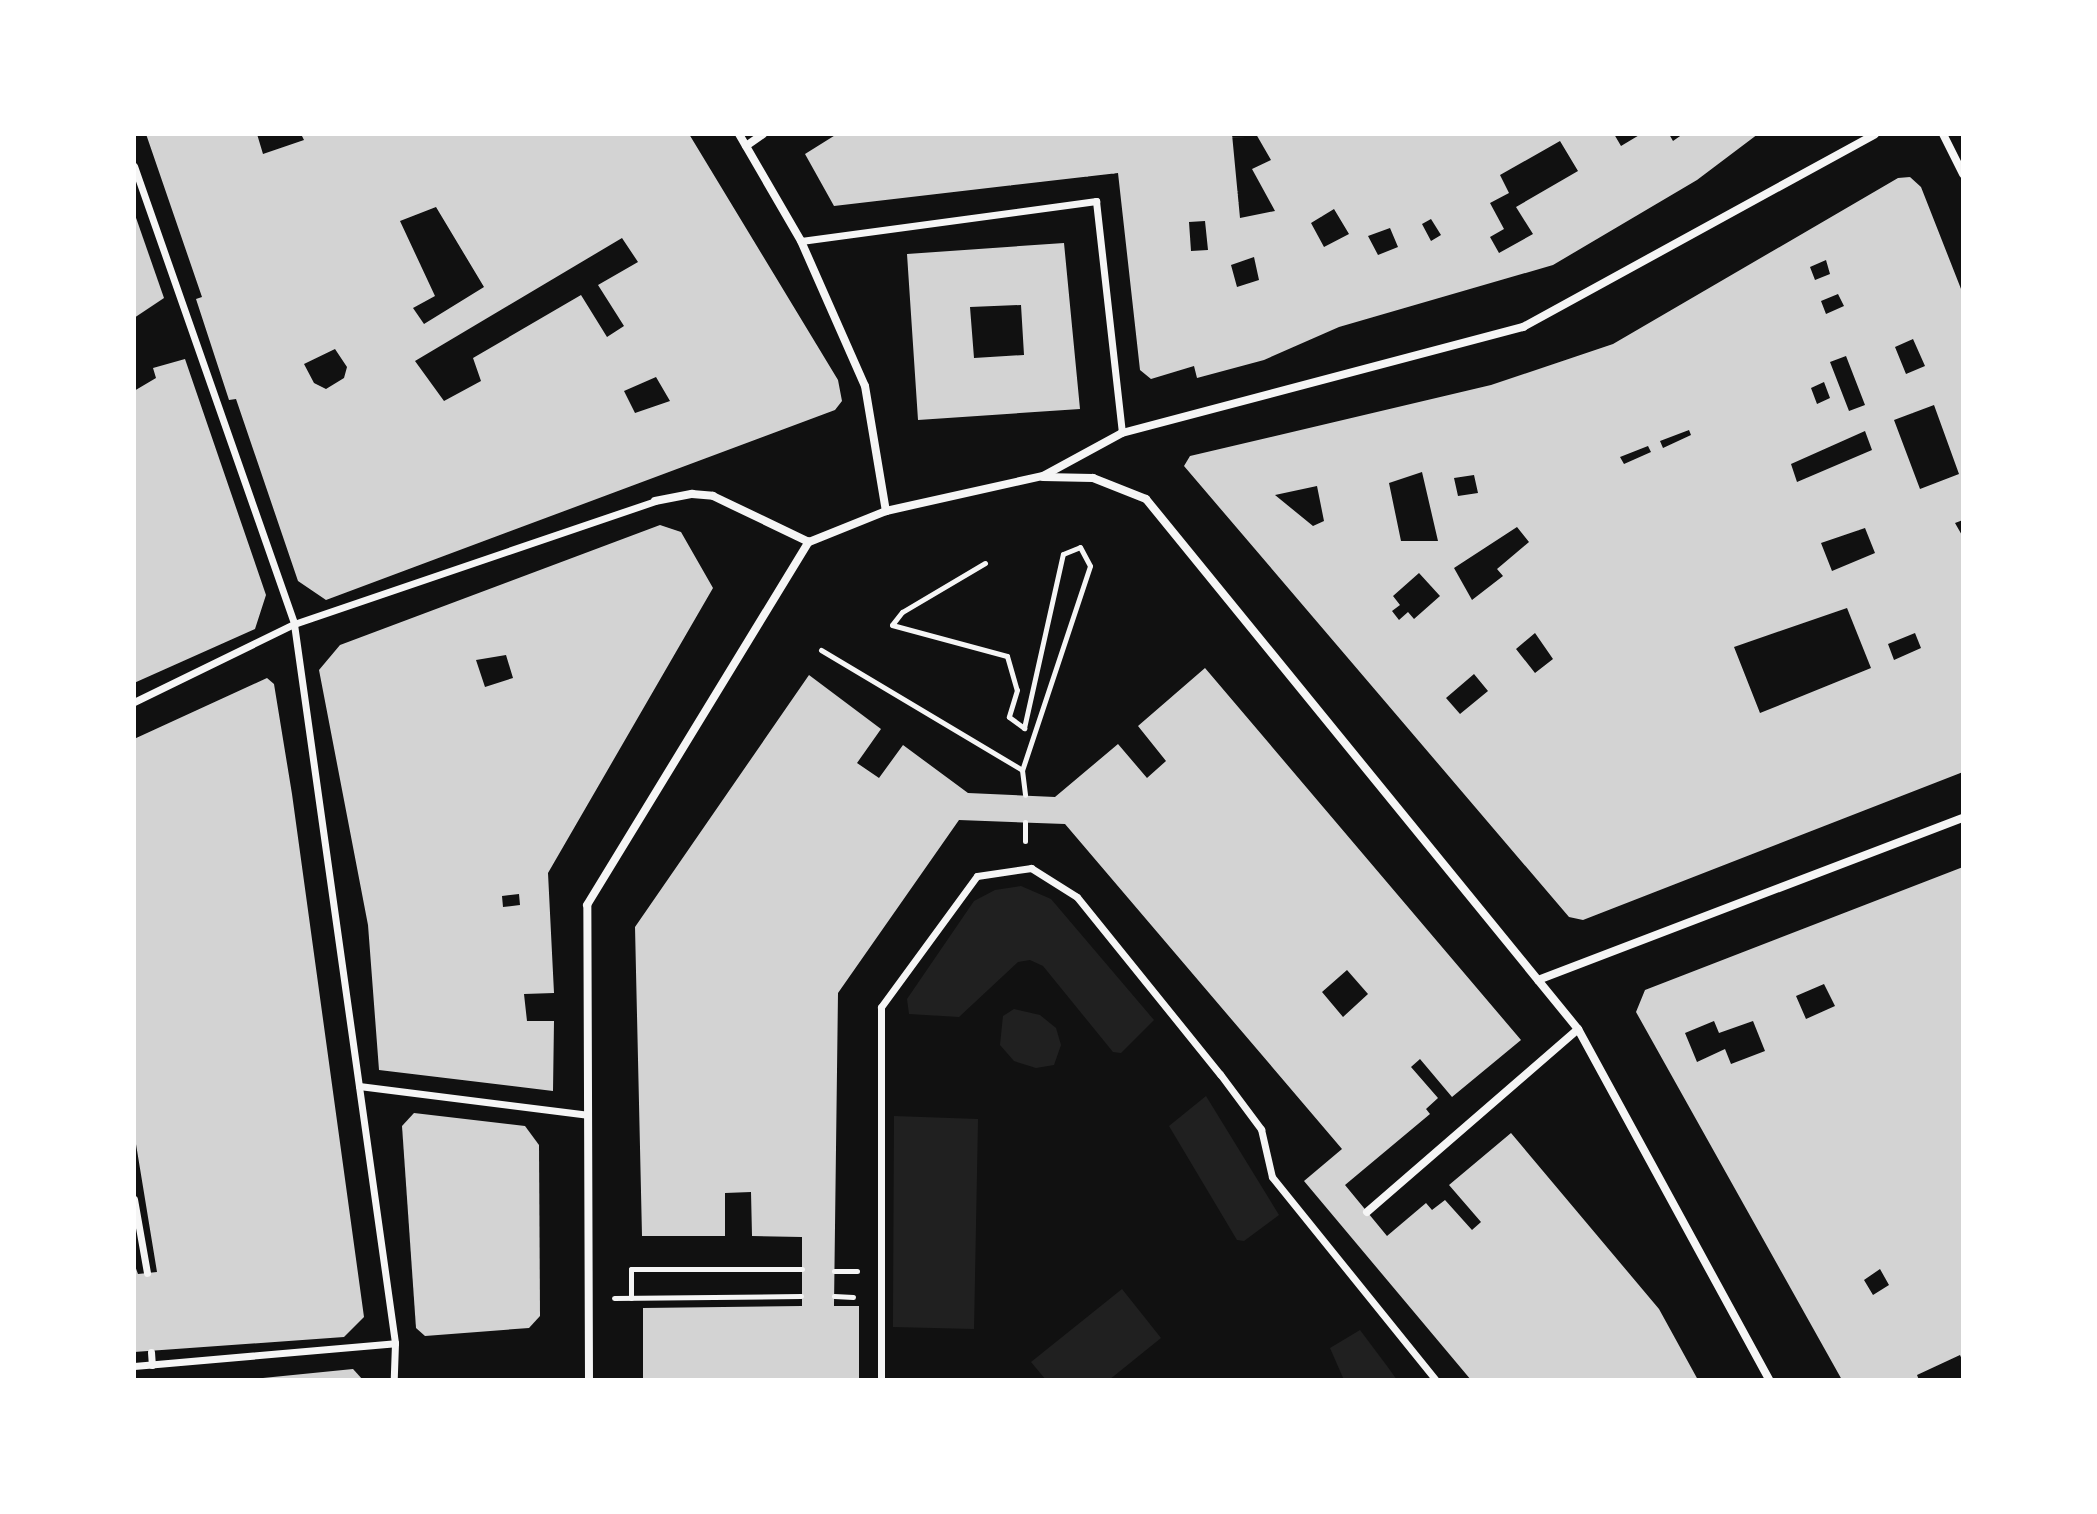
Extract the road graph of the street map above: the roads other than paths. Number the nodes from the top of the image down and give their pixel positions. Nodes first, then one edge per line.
1 (739, 134) edge
2 (763, 134) edge
3 (1875, 134) edge
4 (1943, 134) edge
5 (746, 146) junction
6 (134, 166) edge
7 (1963, 174) edge
8 (801, 241) junction
9 (1122, 433) junction
10 (1043, 476) junction
11 (655, 501) joint
12 (886, 511) junction
13 (809, 542) junction
14 (294, 624) junction
15 (134, 702) edge
16 (1963, 818) edge
17 (1538, 980) junction
18 (1578, 1029) junction
19 (359, 1086) junction
20 (587, 1115) junction
21 (134, 1199) edge
22 (1367, 1212) dead end
23 (147, 1273) dead end
24 (395, 1343) junction
25 (151, 1352) dead end
26 (152, 1365) junction
27 (134, 1366) edge
28 (394, 1380) edge
29 (589, 1380) edge
30 (881, 1380) edge
31 (1436, 1380) edge
32 (1769, 1380) edge

1 - 5 street
2 - 5 street
3 - 9 street
4 - 7 street
5 - 8 street
6 - 14 street
8 - 9 street
8 - 12 street
9 - 10 street
10 - 12 street
10 - 17 street
11 - 13 street
11 - 14 street
12 - 13 street
13 - 20 street
14 - 15 street
14 - 19 street
16 - 17 street
17 - 18 street
18 - 22 street
18 - 32 street
19 - 20 street
19 - 24 street
20 - 29 street
21 - 23 street
24 - 26 street
24 - 28 street
25 - 26 street
26 - 27 street
30 - 31 street

